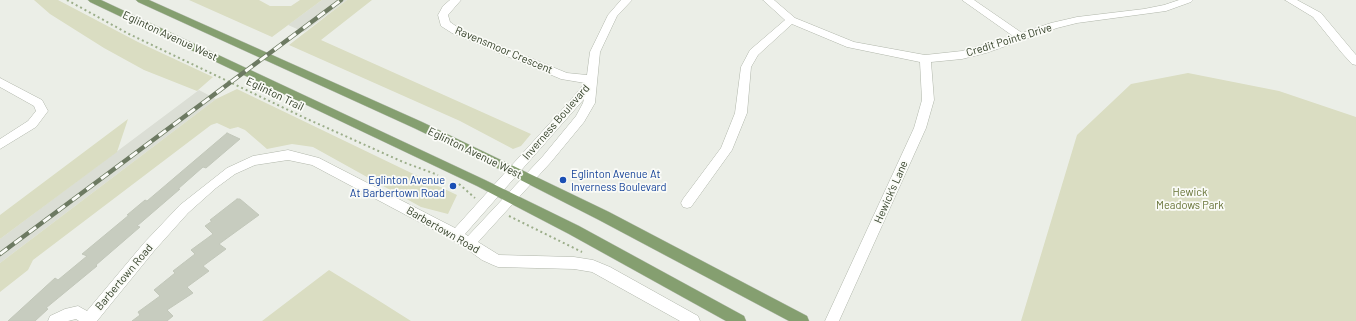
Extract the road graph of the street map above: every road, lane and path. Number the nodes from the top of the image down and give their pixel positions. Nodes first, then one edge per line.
1 (67, 0) edge
2 (93, 0) edge
3 (141, 0) edge
4 (456, 0) edge
5 (627, 0) edge
6 (768, 0) edge
7 (967, 0) edge
8 (1188, 0) edge
9 (1290, 0) edge
10 (791, 20) junction
11 (1021, 37) junction
12 (925, 59) junction
13 (1356, 61) edge
14 (592, 80) junction
15 (0, 82) edge
16 (0, 145) edge
17 (514, 171) junction
18 (443, 177) dead end
19 (528, 178) junction
20 (454, 182) dead end
21 (497, 191) junction
22 (510, 198) junction
23 (476, 199) dead end
24 (687, 203) dead end
25 (511, 216) dead end
26 (456, 236) junction
27 (469, 243) junction
28 (588, 255) dead end
29 (55, 321) edge
30 (88, 321) edge
31 (693, 321) edge
32 (739, 321) edge
33 (802, 321) edge
34 (832, 321) edge

1 - 18 path, Eglinton Trail
2 - 21 main road, Eglinton Avenue West
3 - 17 main road, Eglinton Avenue West
4 - 14 street, Ravensmoor Crescent
5 - 14 street, Inverness Boulevard
6 - 10 street, Credit Pointe Drive
7 - 11 street
8 - 11 street, Credit Pointe Drive
9 - 13 street
10 - 12 street, Credit Pointe Drive
10 - 24 street
11 - 12 street, Credit Pointe Drive
12 - 34 street, Hewick's Lane
14 - 17 street, Inverness Boulevard
14 - 19 street, Inverness Boulevard
15 - 16 street
17 - 19 main road, Eglinton Avenue West
17 - 21 street, Inverness Boulevard
19 - 22 street, Inverness Boulevard
19 - 33 main road, Eglinton Avenue West
20 - 23 path
21 - 22 main road, Eglinton Avenue West
21 - 26 street, Inverness Boulevard
22 - 27 street, Inverness Boulevard
22 - 32 main road, Eglinton Avenue West
25 - 28 path
26 - 27 street, Barbertown Road
26 - 30 street, Barbertown Road
27 - 31 street, Barbertown Road
29 - 30 street

